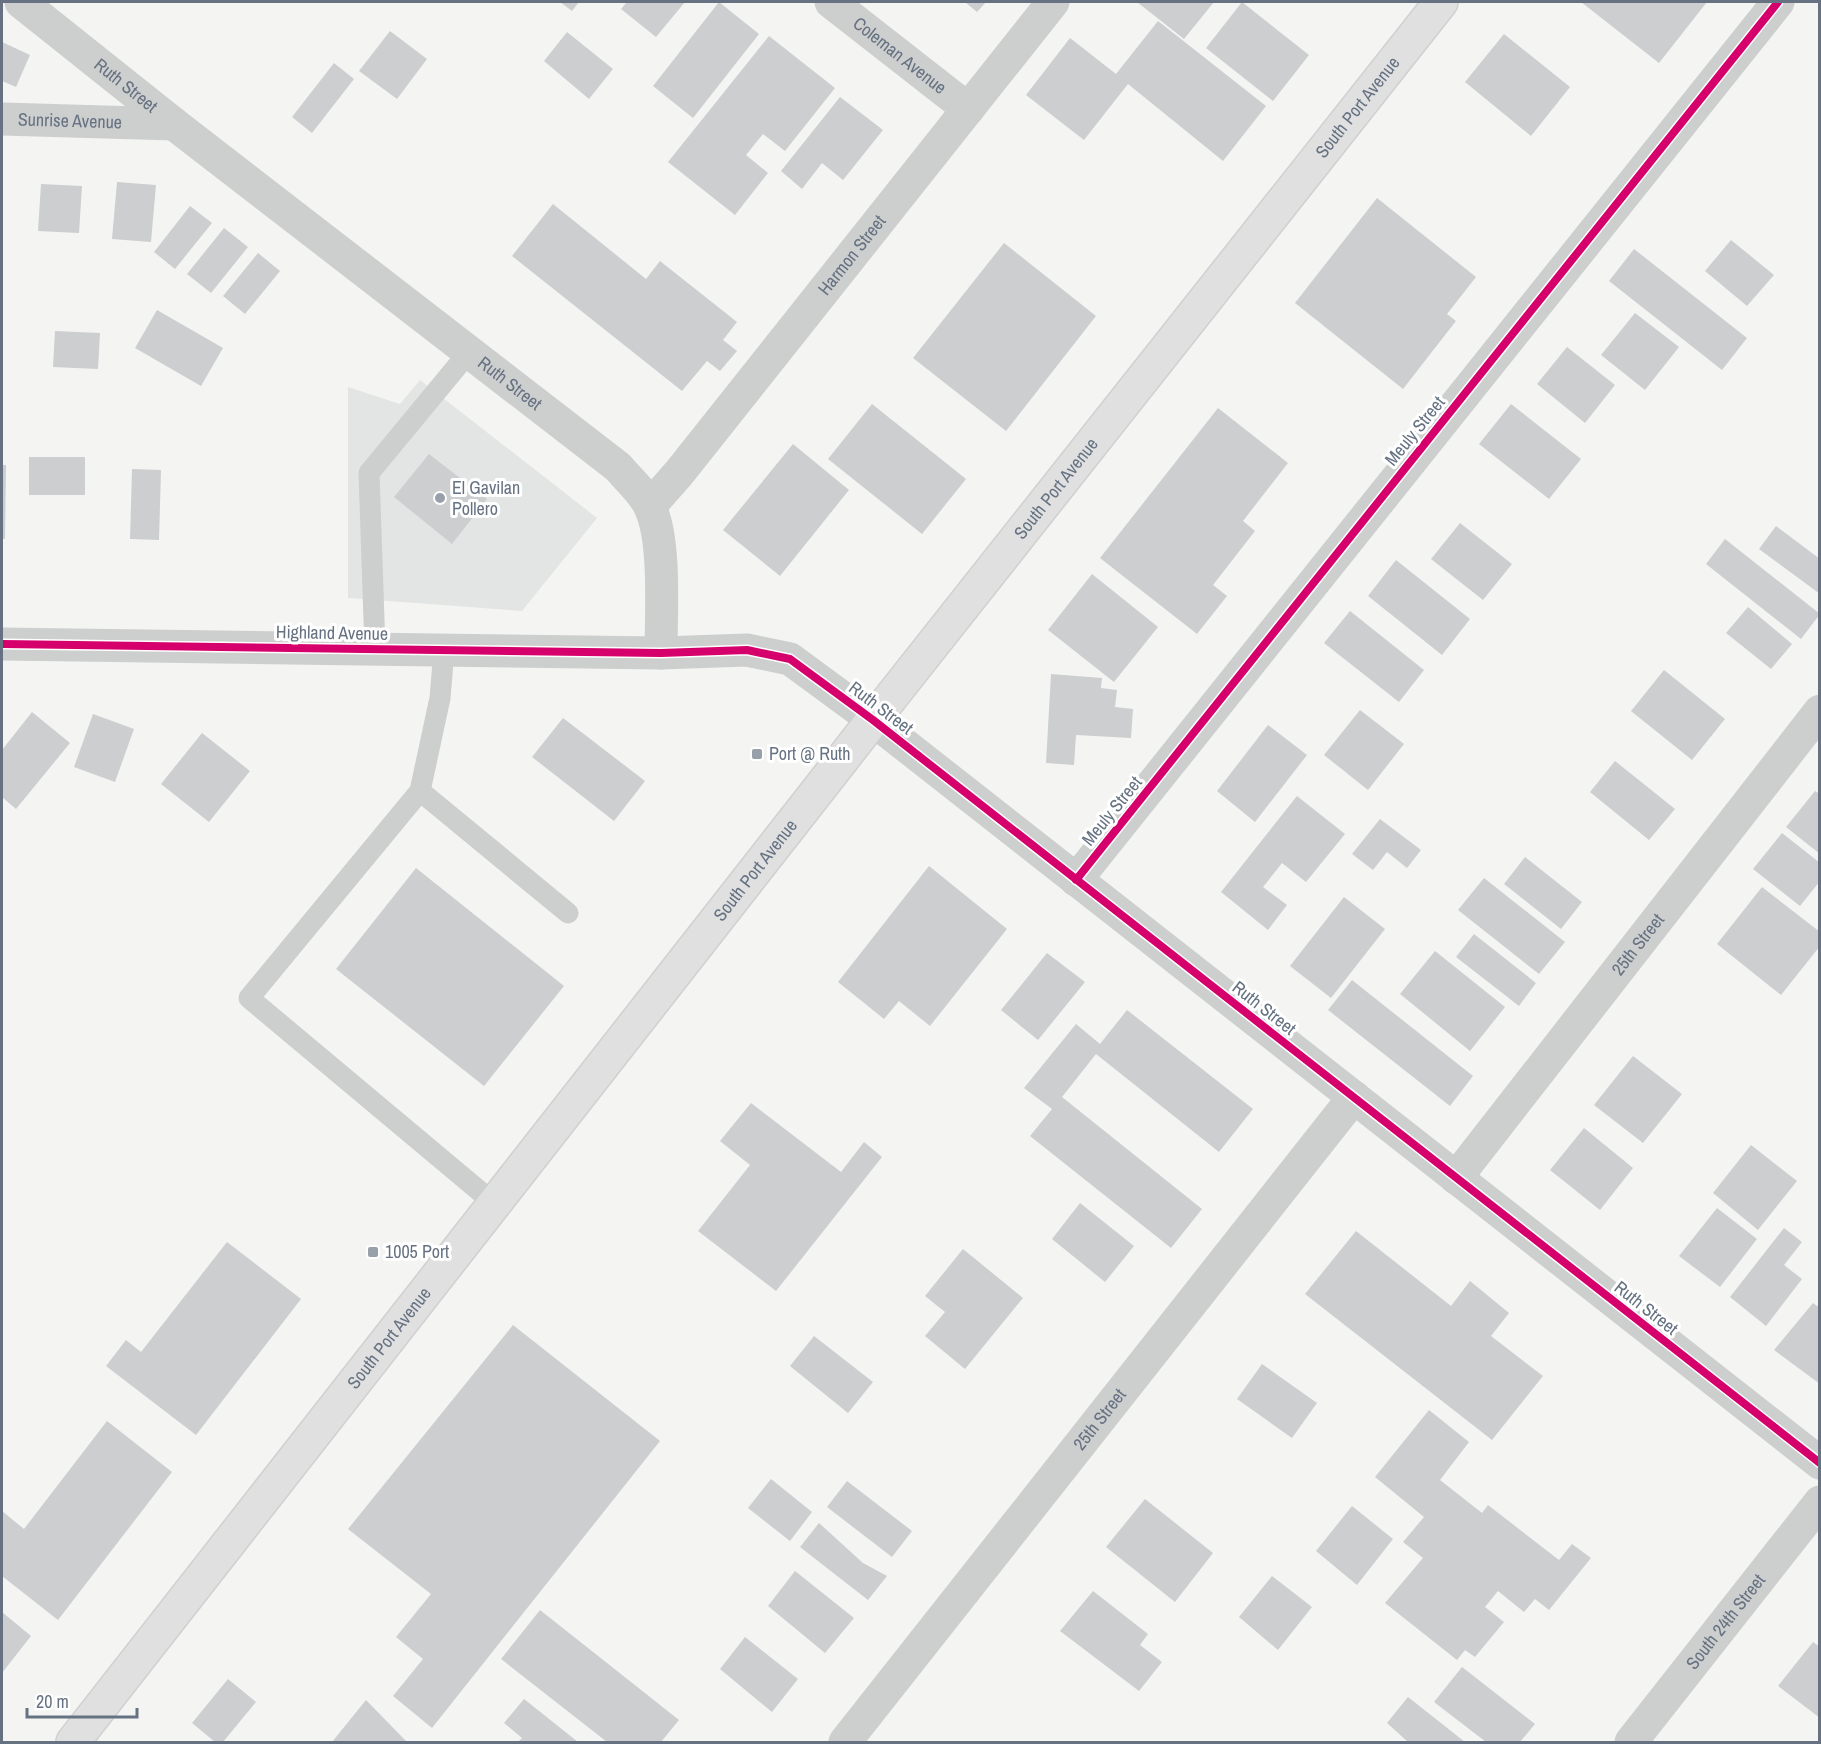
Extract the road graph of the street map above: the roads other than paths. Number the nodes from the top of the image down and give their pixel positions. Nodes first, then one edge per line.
1 (21, 2) edge
2 (831, 2) edge
3 (1053, 2) edge
4 (1441, 2) edge
5 (1778, 2) edge
6 (968, 110) junction
7 (2, 119) edge
8 (174, 124) junction
9 (469, 352) junction
10 (650, 506) junction
11 (375, 649) junction
12 (6, 650) edge
13 (444, 650) junction
14 (661, 653) junction
15 (1820, 711) edge
16 (873, 720) junction
17 (420, 791) junction
18 (1076, 880) junction
19 (568, 913) dead end
20 (1354, 1097) junction
21 (1456, 1178) junction
22 (495, 1204) junction
23 (1820, 1463) edge
24 (1820, 1502) edge
25 (73, 1743) edge
26 (845, 1743) edge
27 (1631, 1743) edge

1 - 8 street, Ruth Street
2 - 6 street, Coleman Avenue
3 - 6 street, Harmon Street
4 - 16 main road, South Port Avenue
5 - 18 street, Meuly Street
6 - 10 street, Harmon Street
7 - 8 street, Sunrise Avenue
8 - 9 street, Ruth Street
9 - 10 street, Ruth Street
9 - 11 lane
10 - 14 street, Ruth Street
11 - 12 street, Highland Avenue
11 - 13 street, Highland Avenue
13 - 14 street, Highland Avenue
13 - 17 lane
14 - 16 street, Ruth Street
15 - 21 street, 25th Street
16 - 18 street, Ruth Street
16 - 22 main road, South Port Avenue
17 - 19 lane
17 - 22 lane
18 - 20 street, Ruth Street
20 - 21 street, Ruth Street
20 - 26 street, 25th Street
21 - 23 street, Ruth Street
22 - 25 main road, South Port Avenue
24 - 27 street, South 24th Street

